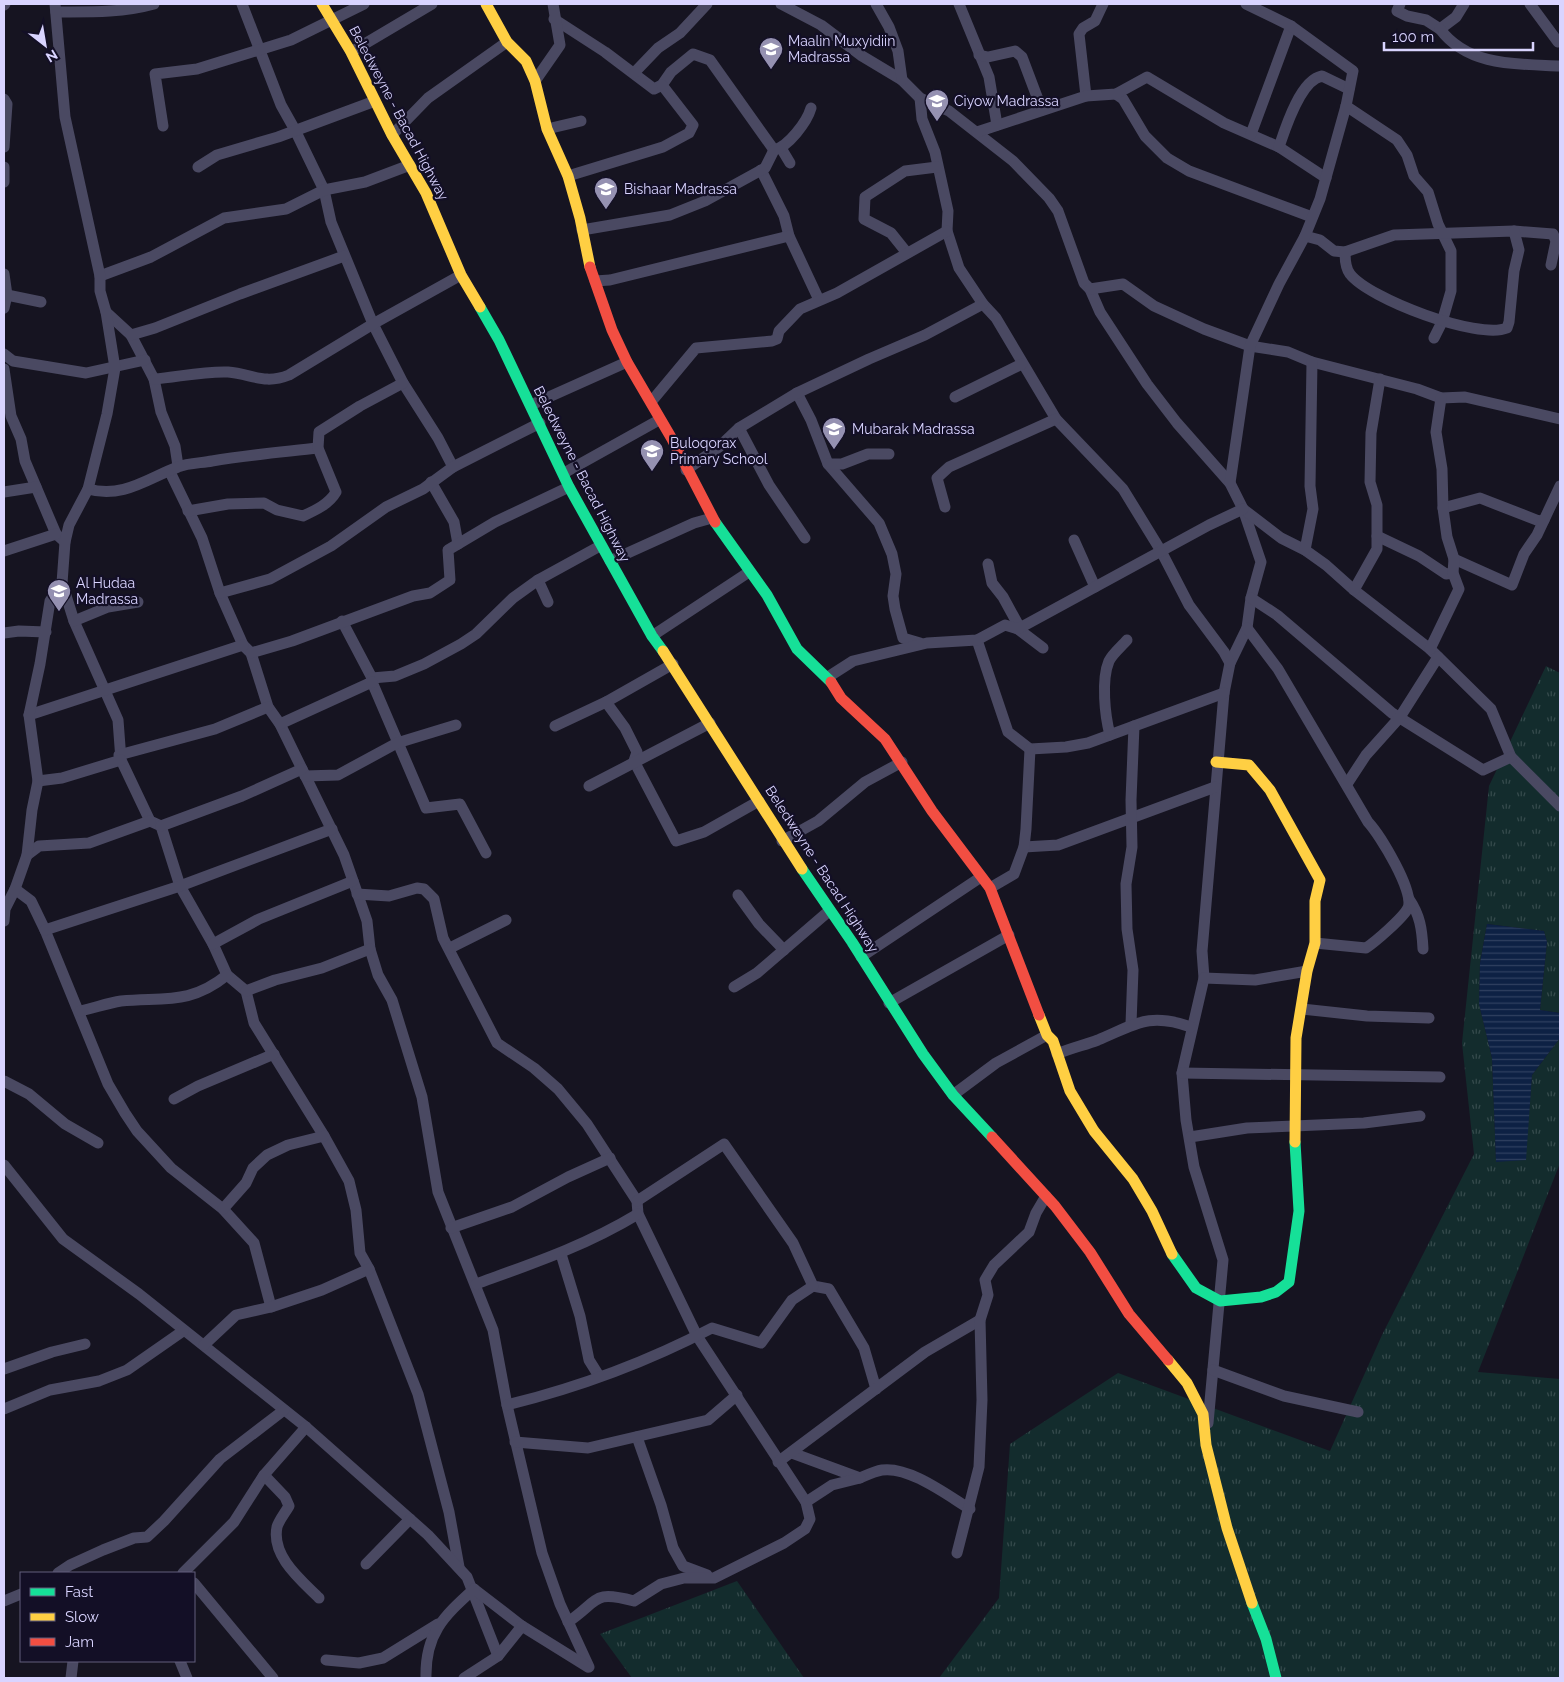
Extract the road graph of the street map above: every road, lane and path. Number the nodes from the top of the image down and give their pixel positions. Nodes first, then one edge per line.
1 (154, 4) edge
2 (242, 4) edge
3 (322, 4) edge
4 (364, 4) edge
5 (432, 4) edge
6 (486, 4) edge
7 (553, 4) edge
8 (707, 4) edge
9 (781, 4) edge
10 (876, 4) edge
11 (959, 4) edge
12 (1103, 4) edge
13 (1246, 4) edge
14 (1400, 4) edge
15 (1464, 4) edge
16 (1530, 4) edge
17 (56, 8) edge
18 (554, 20) junction
19 (333, 21) junction
20 (1291, 26) junction
21 (1440, 29) junction
22 (507, 42) junction
23 (1558, 42) dead end
24 (260, 49) junction
25 (351, 52) junction
26 (979, 55) junction
27 (1560, 66) edge
28 (634, 73) junction
29 (902, 80) junction
30 (535, 81) junction
31 (662, 85) junction
32 (1349, 89) junction
33 (1116, 94) junction
34 (1086, 96) junction
35 (4, 98) edge
36 (920, 98) junction
37 (375, 101) junction
38 (1346, 106) junction
39 (811, 108) dead end
40 (1042, 110) junction
41 (581, 121) dead end
42 (997, 125) junction
43 (164, 126) dead end
44 (548, 129) junction
45 (296, 130) junction
46 (977, 132) junction
47 (1251, 134) junction
48 (392, 135) junction
49 (4, 147) edge
50 (1279, 147) junction
51 (777, 149) junction
52 (790, 163) dead end
53 (410, 165) junction
54 (4, 167) edge
55 (198, 167) dead end
56 (937, 167) junction
57 (761, 170) junction
58 (568, 176) junction
59 (1326, 178) junction
60 (4, 182) edge
61 (324, 190) junction
62 (1312, 217) junction
63 (582, 230) junction
64 (1514, 230) junction
65 (947, 231) junction
66 (1443, 233) junction
67 (789, 236) junction
68 (1305, 236) junction
69 (1345, 252) junction
70 (907, 254) junction
71 (344, 256) junction
72 (1551, 264) dead end
73 (4, 274) edge
74 (461, 275) junction
75 (100, 276) junction
76 (595, 281) junction
77 (1090, 289) junction
78 (7, 295) junction
79 (819, 300) junction
80 (41, 302) dead end
81 (983, 304) junction
82 (4, 308) edge
83 (106, 312) junction
84 (1442, 322) junction
85 (373, 324) junction
86 (131, 335) junction
87 (1434, 338) dead end
88 (1250, 346) junction
89 (4, 354) edge
90 (144, 360) junction
91 (627, 362) junction
92 (1312, 362) junction
93 (1022, 364) junction
94 (115, 368) junction
95 (4, 369) edge
96 (154, 379) junction
97 (1380, 379) junction
98 (403, 383) junction
99 (797, 393) junction
100 (955, 397) dead end
101 (1440, 398) junction
102 (651, 402) junction
103 (531, 405) junction
104 (7, 417) edge
105 (659, 420) junction
106 (1056, 420) junction
107 (1560, 420) edge
108 (540, 423) junction
109 (739, 428) junction
110 (318, 448) junction
111 (889, 454) dead end
112 (828, 464) junction
113 (453, 467) junction
114 (174, 469) junction
115 (686, 470) junction
116 (564, 473) junction
117 (431, 482) junction
118 (1230, 483) junction
119 (1560, 486) edge
120 (36, 487) junction
121 (569, 487) junction
122 (88, 489) junction
123 (4, 492) edge
124 (945, 507) dead end
125 (1443, 508) junction
126 (1243, 509) junction
127 (188, 511) junction
128 (712, 518) junction
129 (1544, 520) junction
130 (56, 534) junction
131 (1377, 536) junction
132 (805, 538) dead end
133 (1074, 540) dead end
134 (65, 542) junction
135 (458, 544) junction
136 (600, 546) junction
137 (1305, 550) junction
138 (4, 551) edge
139 (1161, 552) junction
140 (1454, 560) junction
141 (610, 561) junction
142 (988, 564) dead end
143 (749, 572) junction
144 (1453, 573) junction
145 (538, 580) junction
146 (62, 583) junction
147 (1095, 587) junction
148 (1354, 590) junction
149 (220, 593) junction
150 (1251, 598) junction
151 (138, 602) dead end
152 (548, 602) dead end
153 (74, 621) junction
154 (342, 621) junction
155 (1247, 628) junction
156 (1019, 629) junction
157 (46, 632) junction
158 (4, 633) edge
159 (652, 636) junction
160 (977, 640) junction
161 (1127, 640) dead end
162 (921, 644) junction
163 (1042, 648) dead end
164 (247, 649) junction
165 (1434, 653) junction
166 (1230, 662) junction
167 (673, 664) junction
168 (828, 677) junction
169 (372, 680) junction
170 (106, 691) junction
171 (1224, 694) junction
172 (606, 702) junction
173 (268, 707) junction
174 (29, 715) junction
175 (1400, 717) junction
176 (710, 723) junction
177 (280, 724) junction
178 (456, 726) dead end
179 (555, 726) dead end
180 (1134, 726) junction
181 (1110, 735) junction
182 (397, 743) junction
183 (1030, 749) junction
184 (120, 757) junction
185 (1511, 757) junction
186 (634, 761) junction
187 (902, 762) junction
188 (1216, 762) junction
189 (304, 772) junction
190 (38, 781) junction
191 (1347, 784) junction
192 (589, 786) dead end
193 (1215, 786) junction
194 (759, 801) junction
195 (1560, 806) edge
196 (1131, 816) junction
197 (156, 823) junction
198 (332, 830) junction
199 (782, 841) junction
200 (1024, 847) junction
201 (486, 853) dead end
202 (27, 855) junction
203 (981, 877) junction
204 (353, 881) junction
205 (180, 886) junction
206 (990, 888) junction
207 (15, 889) junction
208 (356, 894) junction
209 (738, 895) dead end
210 (1409, 899) junction
211 (829, 911) junction
212 (506, 920) dead end
213 (4, 921) edge
214 (45, 930) junction
215 (1009, 935) junction
216 (1315, 943) junction
217 (212, 944) junction
218 (450, 948) junction
219 (370, 949) junction
220 (1423, 949) dead end
221 (784, 950) junction
222 (861, 957) junction
223 (1307, 971) junction
224 (227, 975) junction
225 (1204, 978) junction
226 (734, 987) dead end
227 (246, 991) junction
228 (889, 1003) junction
229 (1302, 1009) junction
230 (80, 1011) junction
231 (1429, 1018) dead end
232 (1131, 1024) junction
233 (1192, 1027) junction
234 (1047, 1035) junction
235 (274, 1054) junction
236 (1057, 1054) junction
237 (1182, 1073) junction
238 (1297, 1073) junction
239 (1440, 1077) dead end
240 (4, 1081) edge
241 (953, 1095) junction
242 (174, 1099) dead end
243 (1420, 1116) dead end
244 (1294, 1127) junction
245 (324, 1136) junction
246 (1190, 1137) junction
247 (98, 1143) dead end
248 (610, 1158) junction
249 (4, 1165) edge
250 (1046, 1196) junction
251 (637, 1201) junction
252 (223, 1209) junction
253 (638, 1214) junction
254 (451, 1228) junction
255 (561, 1254) junction
256 (369, 1269) junction
257 (476, 1284) junction
258 (813, 1286) junction
259 (1220, 1301) junction
260 (272, 1307) junction
261 (980, 1320) junction
262 (183, 1330) junction
263 (697, 1336) junction
264 (85, 1344) dead end
265 (204, 1345) junction
266 (4, 1369) edge
267 (1213, 1370) junction
268 (599, 1376) junction
269 (876, 1389) junction
270 (737, 1394) junction
271 (507, 1405) junction
272 (4, 1409) edge
273 (284, 1410) junction
274 (1358, 1412) dead end
275 (306, 1427) junction
276 (637, 1437) junction
277 (515, 1442) junction
278 (1206, 1445) junction
279 (792, 1454) junction
280 (778, 1462) junction
281 (264, 1475) junction
282 (860, 1478) junction
283 (806, 1502) junction
284 (970, 1509) junction
285 (410, 1519) junction
286 (957, 1553) dead end
287 (366, 1564) dead end
288 (459, 1567) junction
289 (60, 1572) edge
290 (184, 1572) edge
291 (714, 1578) junction
292 (195, 1584) edge
293 (474, 1590) junction
294 (20, 1594) edge
295 (319, 1598) dead end
296 (4, 1601) edge
297 (568, 1622) junction
298 (438, 1624) junction
299 (522, 1626) junction
300 (498, 1656) junction
301 (326, 1660) dead end
302 (73, 1662) edge
303 (180, 1662) edge
304 (71, 1678) edge
305 (186, 1678) edge
306 (273, 1678) edge
307 (426, 1678) edge
308 (464, 1678) edge
309 (1276, 1678) edge

1 - 17 street
2 - 24 street
3 - 19 street, Beledweyne - Bacad Highway
4 - 19 street
5 - 25 street
6 - 22 street
7 - 18 street
8 - 28 street
9 - 29 street
10 - 29 street
11 - 26 street
12 - 34 street
13 - 20 street
14 - 21 street
15 - 21 street
16 - 23 street
17 - 75 street
18 - 28 street
18 - 30 street
19 - 24 street
19 - 25 street, Beledweyne - Bacad Highway
20 - 32 street
20 - 47 street
21 - 27 street
22 - 30 street
22 - 48 street
24 - 43 street
24 - 45 street
25 - 37 street, Beledweyne - Bacad Highway
26 - 40 street
26 - 42 street
28 - 31 street
29 - 36 street
30 - 44 street
31 - 51 street
31 - 58 street
32 - 38 street
32 - 50 street
33 - 34 street
33 - 47 street
33 - 62 street
34 - 40 street
35 - 49 street
36 - 46 street
36 - 56 street
37 - 45 street
37 - 48 street, Beledweyne - Bacad Highway
38 - 59 street
38 - 66 street
39 - 51 street
40 - 42 street
41 - 44 street
42 - 46 street
44 - 58 street
45 - 55 street
45 - 61 street
46 - 77 street
47 - 50 street
48 - 53 street, Beledweyne - Bacad Highway
50 - 59 street
51 - 52 street
51 - 57 street
53 - 61 street
53 - 74 street, Beledweyne - Bacad Highway
54 - 60 street
56 - 65 street
56 - 70 street
57 - 63 street
57 - 67 street
58 - 63 street
59 - 62 street
61 - 71 street
61 - 75 street
62 - 68 street
63 - 76 street
64 - 66 street
64 - 72 street
64 - 84 street
65 - 70 street
65 - 81 street
66 - 69 street
66 - 84 street
67 - 76 street
67 - 79 street
68 - 69 street
68 - 88 street
69 - 84 street
70 - 79 street
71 - 85 street
71 - 86 street
73 - 78 street
74 - 85 street
74 - 103 street, Beledweyne - Bacad Highway
75 - 83 street
76 - 91 street
77 - 88 street
77 - 118 street
78 - 80 street
78 - 82 street
79 - 102 street
81 - 93 street
81 - 99 street
83 - 86 street
83 - 94 street
84 - 87 street
85 - 96 street
85 - 98 street
86 - 90 street
88 - 92 street
88 - 118 street
89 - 94 street
90 - 94 street
90 - 96 street
91 - 102 street
91 - 103 street
92 - 97 street
92 - 137 street
93 - 100 street
93 - 106 street
94 - 122 street
95 - 104 street
96 - 114 street
97 - 101 street
97 - 131 street
98 - 110 street
98 - 113 street
99 - 109 street
99 - 112 street
101 - 107 street
101 - 125 street
102 - 105 street
103 - 108 street, Beledweyne - Bacad Highway
104 - 120 street
105 - 115 street
105 - 116 street
106 - 124 street
106 - 139 street
108 - 113 street
108 - 116 street, Beledweyne - Bacad Highway
109 - 115 street
109 - 132 street
110 - 114 street
110 - 127 street
111 - 112 street
112 - 162 street
113 - 117 street
114 - 122 street
114 - 127 street
115 - 128 street
116 - 121 street, Beledweyne - Bacad Highway
117 - 135 street
117 - 149 street
118 - 126 street
119 - 129 street
120 - 123 street
120 - 130 street
121 - 135 street
121 - 136 street, Beledweyne - Bacad Highway
122 - 134 street
125 - 129 street
125 - 140 street
126 - 137 street
126 - 139 street
126 - 150 street
127 - 149 street
128 - 141 street
128 - 143 street
129 - 140 street
130 - 134 street
130 - 138 street
131 - 144 street
131 - 148 street
133 - 147 street
134 - 146 street
135 - 154 street
136 - 141 street, Beledweyne - Bacad Highway
136 - 145 street
137 - 148 street
139 - 147 street
139 - 166 street
140 - 144 street
141 - 159 street, Beledweyne - Bacad Highway
142 - 156 street
143 - 159 street
143 - 168 street
144 - 165 street
145 - 152 street
145 - 169 street
146 - 153 street
146 - 157 street
147 - 156 street
148 - 165 street
149 - 164 street
150 - 155 street
150 - 175 street
151 - 153 street
153 - 170 street
154 - 164 street
154 - 169 street
155 - 166 street
155 - 191 street
156 - 160 street
156 - 163 street
157 - 158 street
157 - 174 street
159 - 167 street, Beledweyne - Bacad Highway
160 - 162 street
160 - 183 street
161 - 181 street
162 - 168 street
164 - 170 street
164 - 173 street
165 - 175 street
165 - 185 street
166 - 171 street
167 - 172 street
167 - 176 street, Beledweyne - Bacad Highway
168 - 187 street
169 - 177 street
169 - 182 street
170 - 174 street
170 - 184 street
171 - 180 street
171 - 188 street
172 - 179 street
172 - 186 street
173 - 177 street
173 - 184 street
174 - 190 street
175 - 185 street
175 - 191 street
176 - 186 street
176 - 194 street, Beledweyne - Bacad Highway
177 - 189 street
178 - 182 street
180 - 181 street
180 - 196 street
181 - 183 street
182 - 189 street
182 - 201 street
183 - 200 street
184 - 190 street
184 - 197 street
185 - 195 street
186 - 192 street
186 - 194 street
187 - 199 street
187 - 203 street
188 - 193 street
188 - 216 street
189 - 197 street
189 - 198 street
190 - 202 street
191 - 210 street
193 - 196 street
193 - 225 street
194 - 199 street, Beledweyne - Bacad Highway
196 - 200 street
196 - 232 street
197 - 202 street
197 - 205 street
198 - 204 street
198 - 205 street
199 - 211 street, Beledweyne - Bacad Highway
200 - 206 street
202 - 207 street
203 - 206 street
203 - 222 street
204 - 208 street
204 - 217 street
205 - 214 street
205 - 217 street
206 - 215 street
207 - 213 street
207 - 214 street
208 - 218 street
208 - 219 street
209 - 221 street
210 - 216 street
210 - 220 street
211 - 221 street
211 - 222 street, Beledweyne - Bacad Highway
212 - 218 street
214 - 230 street
215 - 228 street
215 - 234 street
216 - 223 street
217 - 224 street
218 - 248 street
219 - 227 street
219 - 254 street
221 - 226 street
222 - 228 street, Beledweyne - Bacad Highway
223 - 225 street
223 - 229 street
224 - 227 street
224 - 230 street
225 - 233 street
227 - 235 street
228 - 241 street, Beledweyne - Bacad Highway
229 - 231 street
229 - 238 street
230 - 252 street
232 - 233 street
232 - 236 street
233 - 237 street
234 - 236 street
234 - 241 street
235 - 242 street
235 - 245 street
236 - 259 street
237 - 238 street
237 - 246 street
238 - 239 street
238 - 244 street
240 - 247 street
241 - 250 street, Beledweyne - Bacad Highway
243 - 244 street
244 - 246 street
244 - 259 street
245 - 252 street
245 - 256 street
246 - 259 street
248 - 251 street
248 - 254 street
249 - 262 street
250 - 261 street
250 - 278 street, Beledweyne - Bacad Highway
251 - 253 street
251 - 258 street
252 - 260 street
253 - 255 street
253 - 263 street
254 - 257 street
255 - 257 street
255 - 268 street
256 - 260 street
256 - 288 street
257 - 271 street
258 - 263 street
258 - 269 street
259 - 267 street
260 - 265 street
261 - 269 street
261 - 284 street
262 - 265 street
262 - 272 street
263 - 268 street
263 - 270 street
264 - 266 street
265 - 273 street
267 - 274 street
267 - 278 street
268 - 271 street
269 - 279 street
270 - 276 street
270 - 280 street
271 - 277 street
273 - 275 street
273 - 289 street
275 - 281 street
275 - 285 street
276 - 277 street
276 - 291 street
277 - 297 street
278 - 309 street, Beledweyne - Bacad Highway
279 - 280 street
279 - 282 street
280 - 283 street
281 - 290 street
281 - 295 street
282 - 283 street
282 - 284 street
283 - 291 street
284 - 286 street
285 - 287 street
285 - 288 street
288 - 293 street
291 - 297 street
292 - 306 street
293 - 298 street
293 - 299 street
293 - 300 street
294 - 296 street
297 - 299 street
298 - 301 street
298 - 307 street
299 - 300 street
300 - 308 street
302 - 304 street
303 - 305 street

